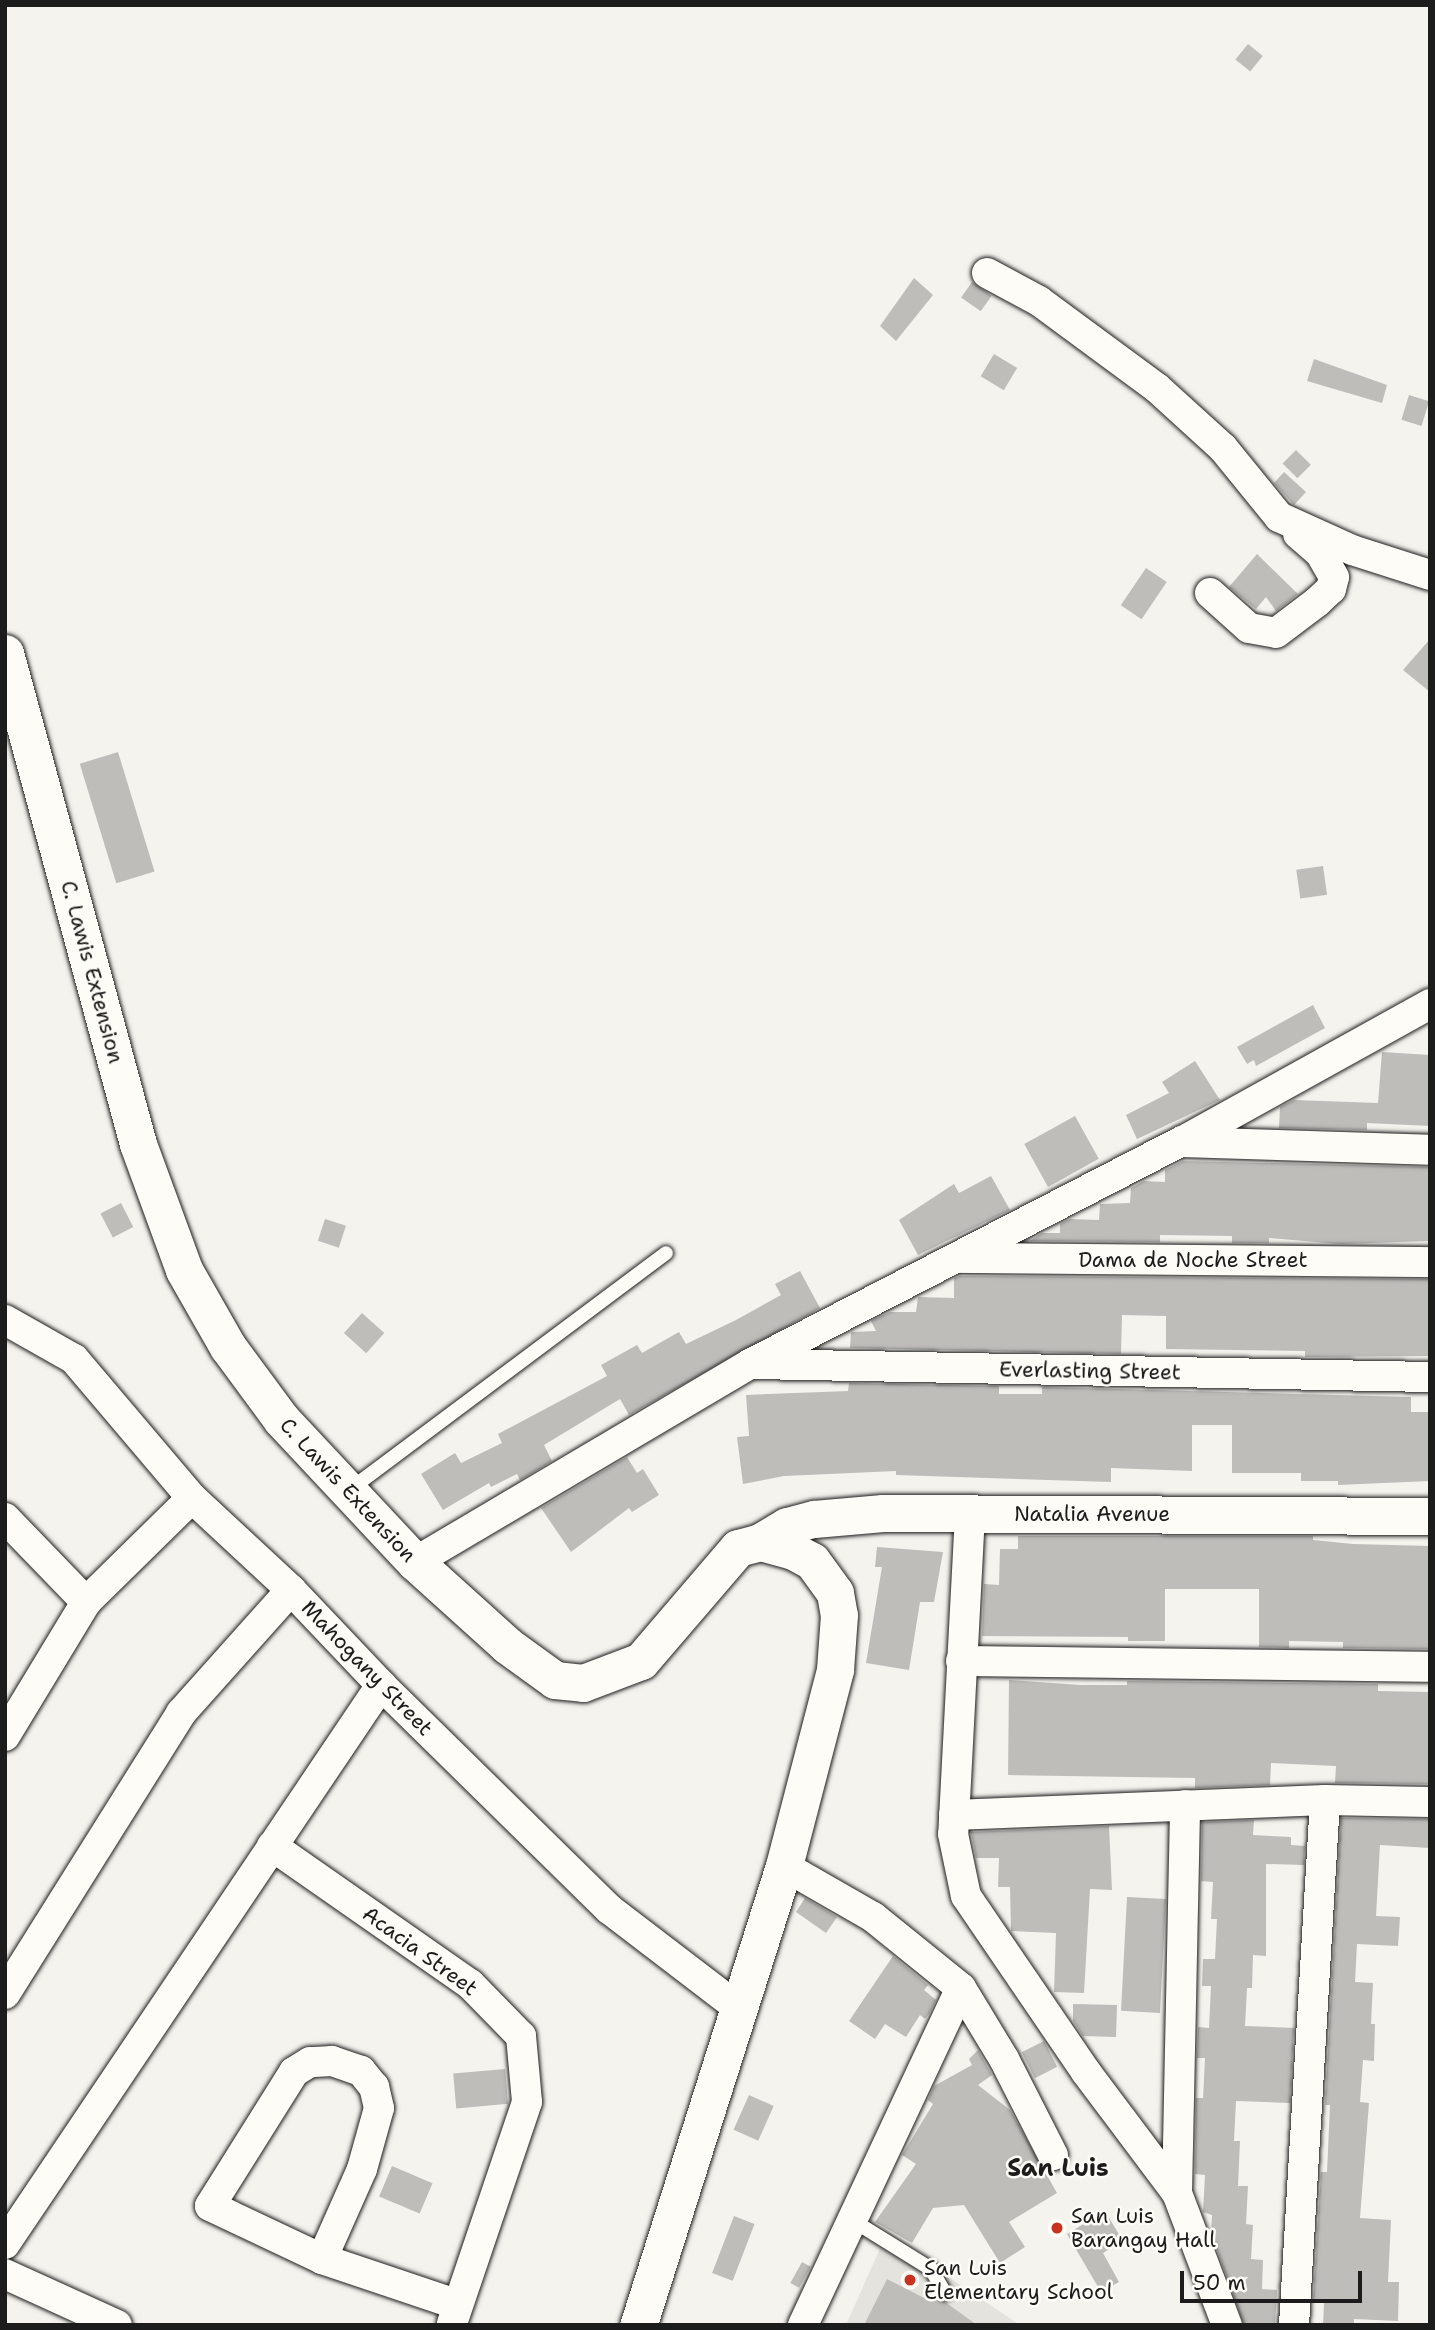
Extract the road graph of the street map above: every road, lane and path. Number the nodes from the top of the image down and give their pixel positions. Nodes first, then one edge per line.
1 (987, 273) dead end
2 (1279, 517) junction
3 (1430, 575) edge
4 (1210, 593) dead end
5 (5, 653) edge
6 (1430, 1004) edge
7 (1395, 1021) junction
8 (1430, 1022) edge
9 (1181, 1142) junction
10 (1430, 1150) edge
11 (666, 1253) dead end
12 (956, 1258) junction
13 (1430, 1262) edge
14 (5, 1320) edge
15 (750, 1364) junction
16 (1430, 1377) edge
17 (348, 1491) junction
18 (192, 1498) junction
19 (970, 1514) junction
20 (1430, 1516) edge
21 (5, 1518) edge
22 (760, 1542) junction
23 (415, 1562) junction
24 (291, 1590) junction
25 (86, 1602) junction
26 (961, 1661) junction
27 (1430, 1667) edge
28 (381, 1685) junction
29 (5, 1736) edge
30 (1325, 1800) junction
31 (1430, 1802) edge
32 (1185, 1805) junction
33 (954, 1815) junction
34 (272, 1846) junction
35 (784, 1866) junction
36 (961, 1988) junction
37 (5, 1994) edge
38 (740, 2009) junction
39 (1053, 2155) dead end
40 (1177, 2193) junction
41 (852, 2220) junction
42 (5, 2244) edge
43 (323, 2259) junction
44 (5, 2274) edge
45 (945, 2293) dead end
46 (454, 2315) edge
47 (117, 2325) edge
48 (638, 2325) edge
49 (803, 2325) edge
50 (1227, 2325) edge
51 (1294, 2325) edge

1 - 2 street
2 - 3 street
2 - 4 street
5 - 17 street, C. Lawis Extension
6 - 7 street
7 - 8 street
7 - 9 street
9 - 10 street
9 - 12 street
11 - 17 lane
12 - 13 street, Dama de Noche Street
12 - 15 street
14 - 18 street, Mahogany Street
15 - 16 street, Everlasting Street
15 - 23 street
17 - 23 street, C. Lawis Extension
18 - 24 street, Mahogany Street
18 - 25 street
19 - 20 street, Natalia Avenue
19 - 22 street, Natalia Avenue
19 - 26 street
21 - 25 street
22 - 23 street, C. Lawis Extension
22 - 35 street
24 - 28 street, Mahogany Street
24 - 37 street
25 - 29 street
26 - 27 street
26 - 33 street
28 - 34 street
28 - 38 street, Mahogany Street
30 - 31 street
30 - 32 street
30 - 51 street
32 - 33 street
32 - 40 street
33 - 40 street
34 - 42 street
34 - 46 street, Acacia Street
35 - 36 street
35 - 38 street
36 - 39 street
36 - 41 street
38 - 48 street
40 - 50 street
41 - 45 lane
41 - 49 street
43 - 43 street
43 - 46 street
44 - 47 street

